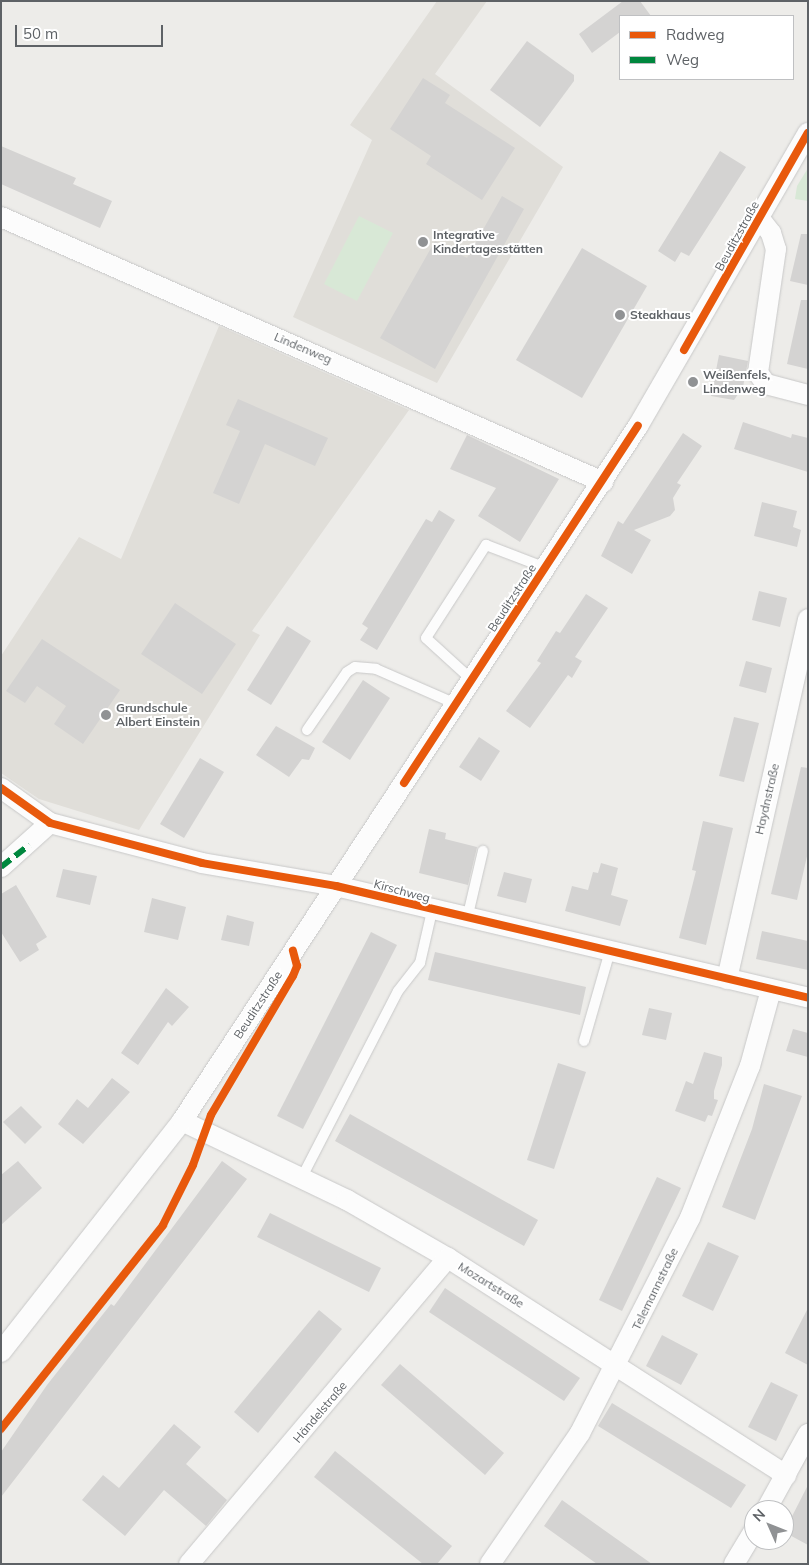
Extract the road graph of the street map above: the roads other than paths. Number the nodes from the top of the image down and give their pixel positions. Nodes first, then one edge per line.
1 (808, 132) edge
2 (1, 217) edge
3 (760, 219) junction
4 (808, 395) edge
5 (603, 482) junction
6 (546, 568) junction
7 (808, 619) edge
8 (472, 680) junction
9 (800, 687) edge
10 (456, 704) junction
11 (307, 730) dead end
12 (1, 788) edge
13 (50, 823) junction
14 (484, 851) dead end
15 (1, 867) edge
16 (336, 886) junction
17 (432, 911) junction
18 (467, 919) junction
19 (610, 951) junction
20 (727, 979) junction
21 (771, 990) junction
22 (808, 998) edge
23 (584, 1041) dead end
24 (182, 1121) junction
25 (302, 1177) junction
26 (448, 1258) junction
27 (1, 1352) edge
28 (618, 1366) junction
29 (808, 1434) edge
30 (786, 1475) junction
31 (772, 1500) edge
32 (744, 1548) edge
33 (189, 1564) edge
34 (490, 1564) edge
35 (734, 1564) edge

1 - 3 street, Beuditzstraße
2 - 5 street, Lindenweg
3 - 4 street
3 - 5 street, Beuditzstraße
5 - 6 street, Beuditzstraße
6 - 8 street, Beuditzstraße
6 - 8 lane
7 - 9 street, Haydnstraße
8 - 10 street, Beuditzstraße
9 - 20 street, Haydnstraße
10 - 11 lane
10 - 16 street, Beuditzstraße
12 - 13 street, Kirschweg
13 - 15 street
13 - 16 street, Kirschweg
14 - 18 lane
16 - 17 street, Kirschweg
16 - 24 street, Beuditzstraße
17 - 18 street, Kirschweg
17 - 25 lane
18 - 19 street, Kirschweg
19 - 20 street, Kirschweg
19 - 23 lane
20 - 21 street, Kirschweg
21 - 22 street, Kirschweg
21 - 28 street, Telemannstraße
24 - 25 street, Mozartstraße
24 - 27 street, Beuditzstraße
25 - 26 street, Mozartstraße
26 - 28 street, Mozartstraße
26 - 33 street, Händelstraße
28 - 30 street, Mozartstraße
28 - 34 street, Telemannstraße
29 - 30 street
30 - 31 street
32 - 35 street

